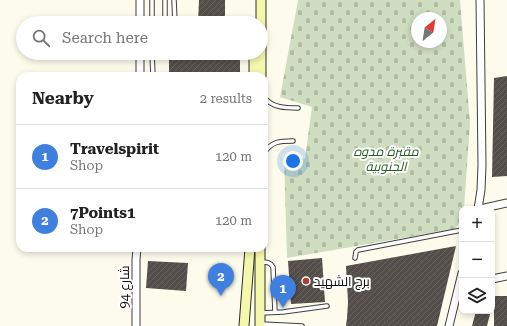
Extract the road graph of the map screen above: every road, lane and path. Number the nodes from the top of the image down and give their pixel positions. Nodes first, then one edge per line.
1 (140, 0) edge
2 (152, 0) edge
3 (165, 0) edge
4 (174, 0) edge
5 (256, 0) edge
6 (261, 0) edge
7 (480, 0) edge
8 (140, 16) edge
9 (152, 16) edge
10 (165, 16) edge
11 (175, 16) edge
12 (255, 16) edge
13 (261, 16) edge
14 (140, 60) edge
15 (152, 60) edge
16 (252, 60) edge
17 (261, 60) edge
18 (140, 72) edge
19 (153, 72) edge
20 (253, 72) edge
21 (261, 72) edge
22 (268, 102) edge
23 (298, 108) dead end
24 (293, 141) dead end
25 (268, 148) edge
26 (507, 203) edge
27 (479, 206) edge
28 (493, 206) edge
29 (459, 231) edge
30 (137, 252) edge
31 (246, 252) edge
32 (250, 252) edge
33 (260, 252) edge
34 (355, 258) dead end
35 (249, 259) junction
36 (260, 262) junction
37 (507, 276) edge
38 (495, 278) edge
39 (459, 289) edge
40 (327, 306) dead end
41 (275, 312) junction
42 (260, 313) junction
43 (260, 325) edge
44 (274, 325) edge
45 (136, 326) edge
46 (244, 326) edge
47 (302, 326) edge
48 (449, 326) edge

1 - 8 street
2 - 9 lane
3 - 10 lane
4 - 11 lane
5 - 12 main road
6 - 13 main road
7 - 27 street
14 - 18 street
15 - 19 lane
16 - 20 main road
17 - 21 main road
22 - 23 lane
24 - 25 lane
26 - 28 street
29 - 34 lane
30 - 45 street, شارع 94
31 - 35 street
32 - 35 main road
33 - 36 main road
35 - 46 main road
36 - 41 lane
36 - 42 main road
37 - 38 street
39 - 48 street
40 - 41 lane
41 - 42 lane
42 - 43 main road
43 - 44 lane
44 - 47 lane

